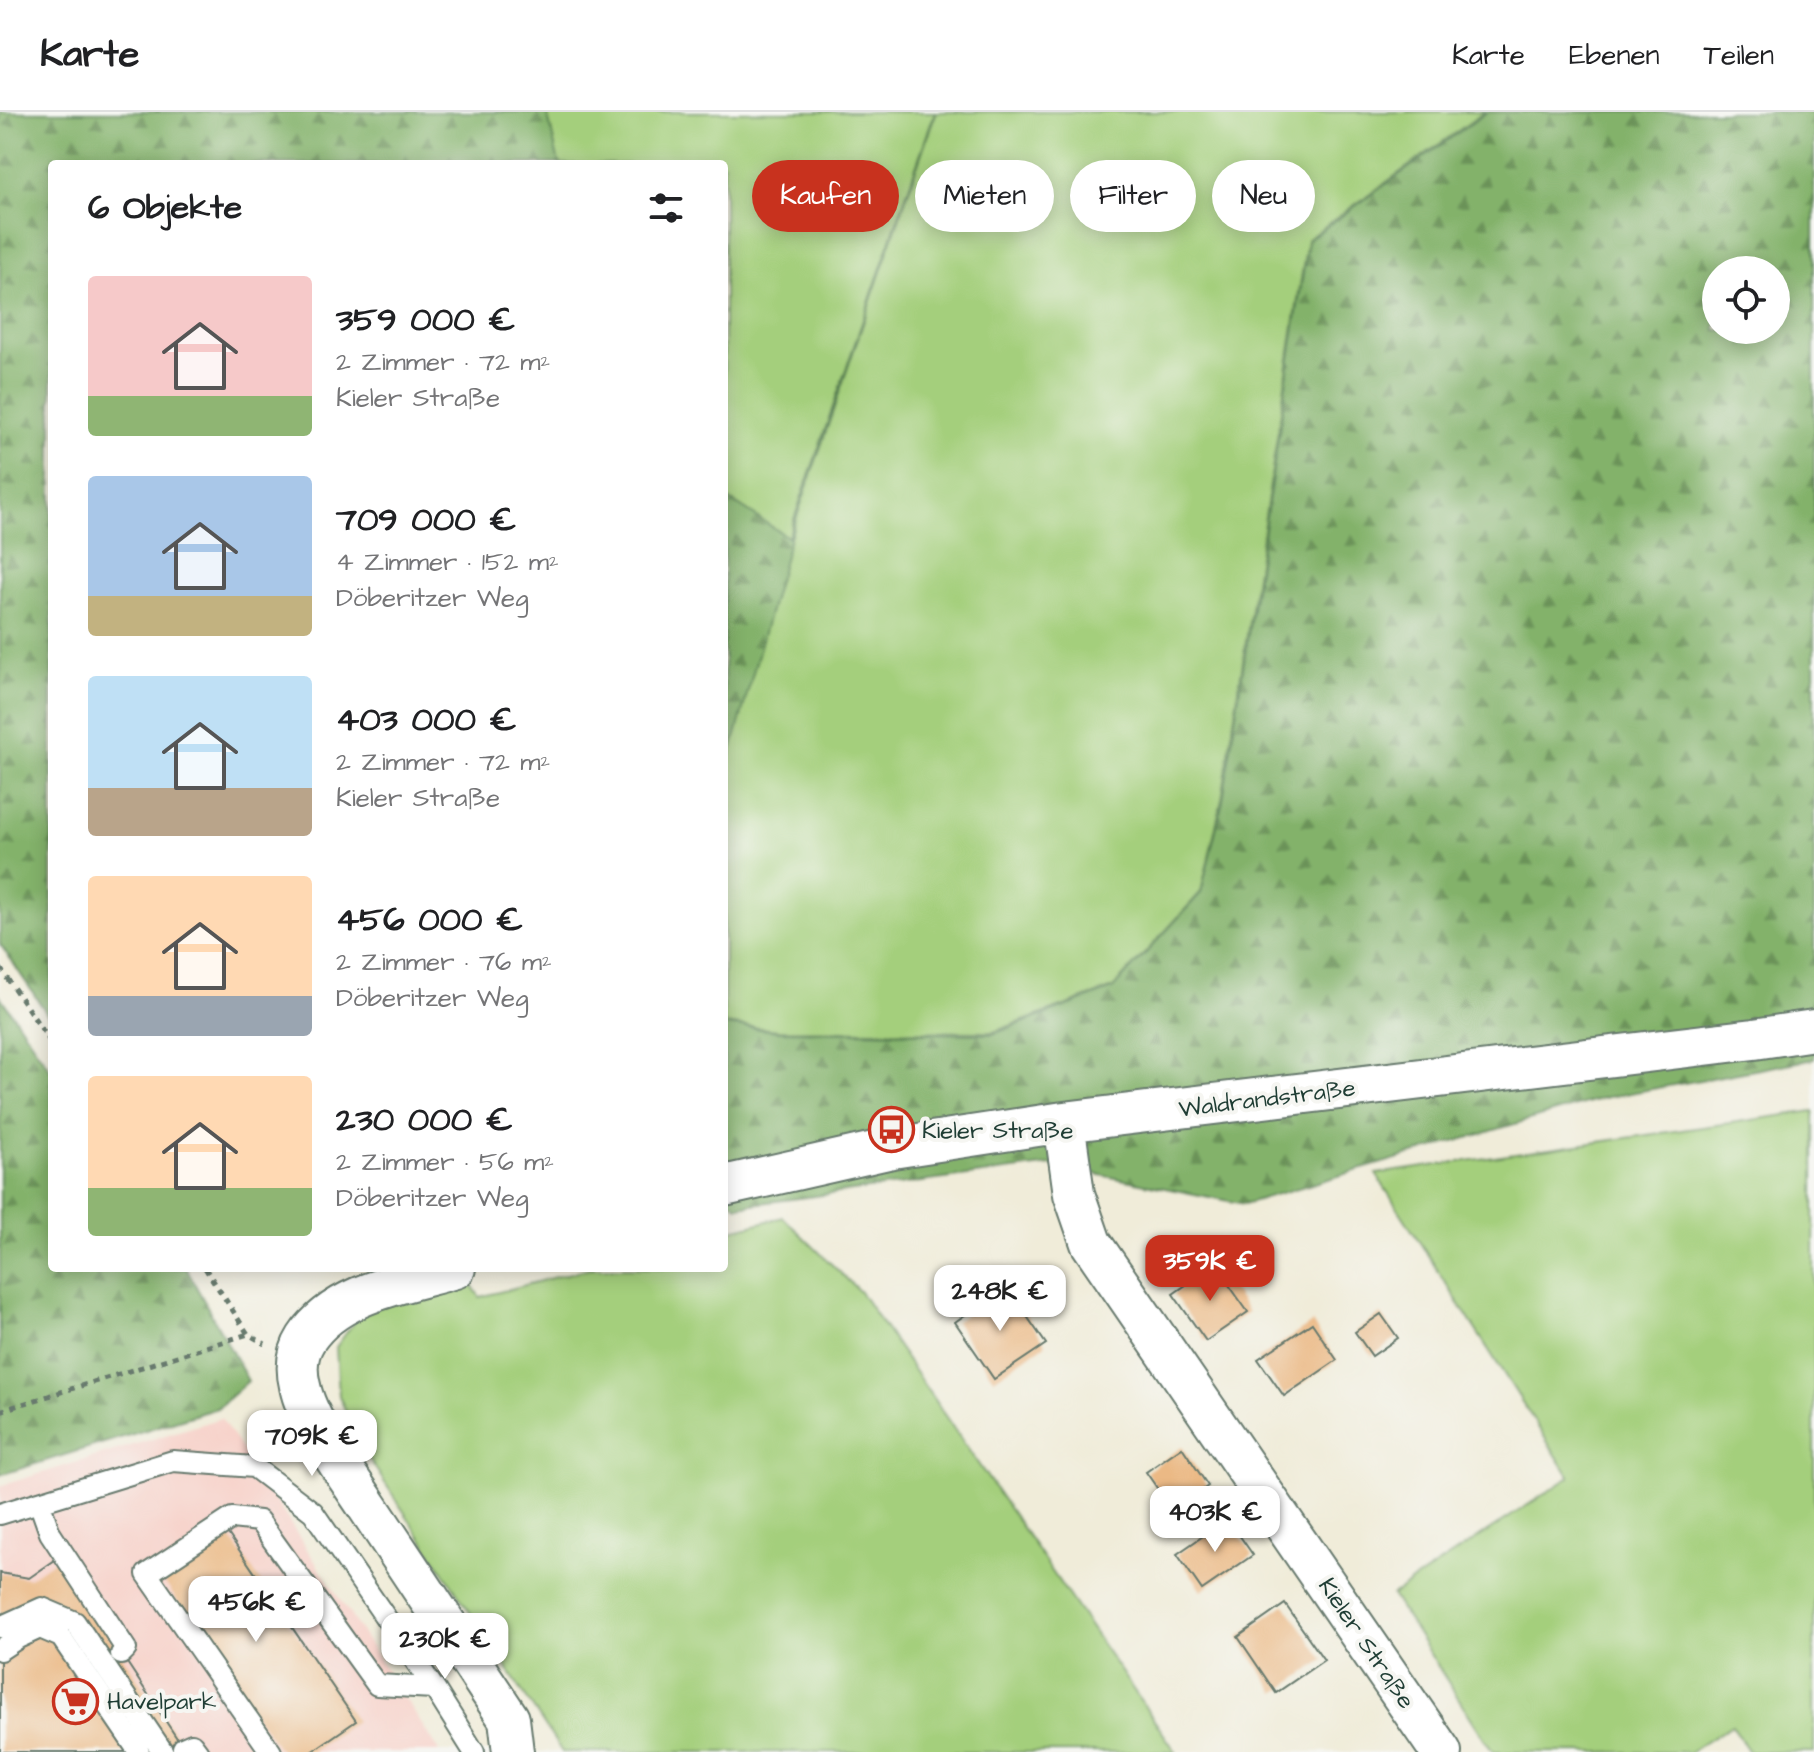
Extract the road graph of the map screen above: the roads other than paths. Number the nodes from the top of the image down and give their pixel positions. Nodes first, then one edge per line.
1 (1814, 1030) edge
2 (1064, 1122) junction
3 (728, 1185) edge
4 (442, 1272) edge
5 (39, 1502) junction
6 (0, 1514) edge
7 (9, 1629) edge
8 (0, 1650) edge
9 (121, 1654) dead end
10 (434, 1688) junction
11 (139, 1752) edge
12 (163, 1752) edge
13 (271, 1752) edge
14 (474, 1752) edge
15 (513, 1752) edge
16 (1441, 1752) edge

1 - 2 street, Waldrandstraße
2 - 3 street, Waldrandstraße
2 - 16 street, Kieler Straße
4 - 15 street
5 - 6 lane
5 - 9 lane
5 - 10 lane
7 - 8 lane
7 - 11 lane
7 - 12 lane
10 - 13 lane
10 - 14 lane

